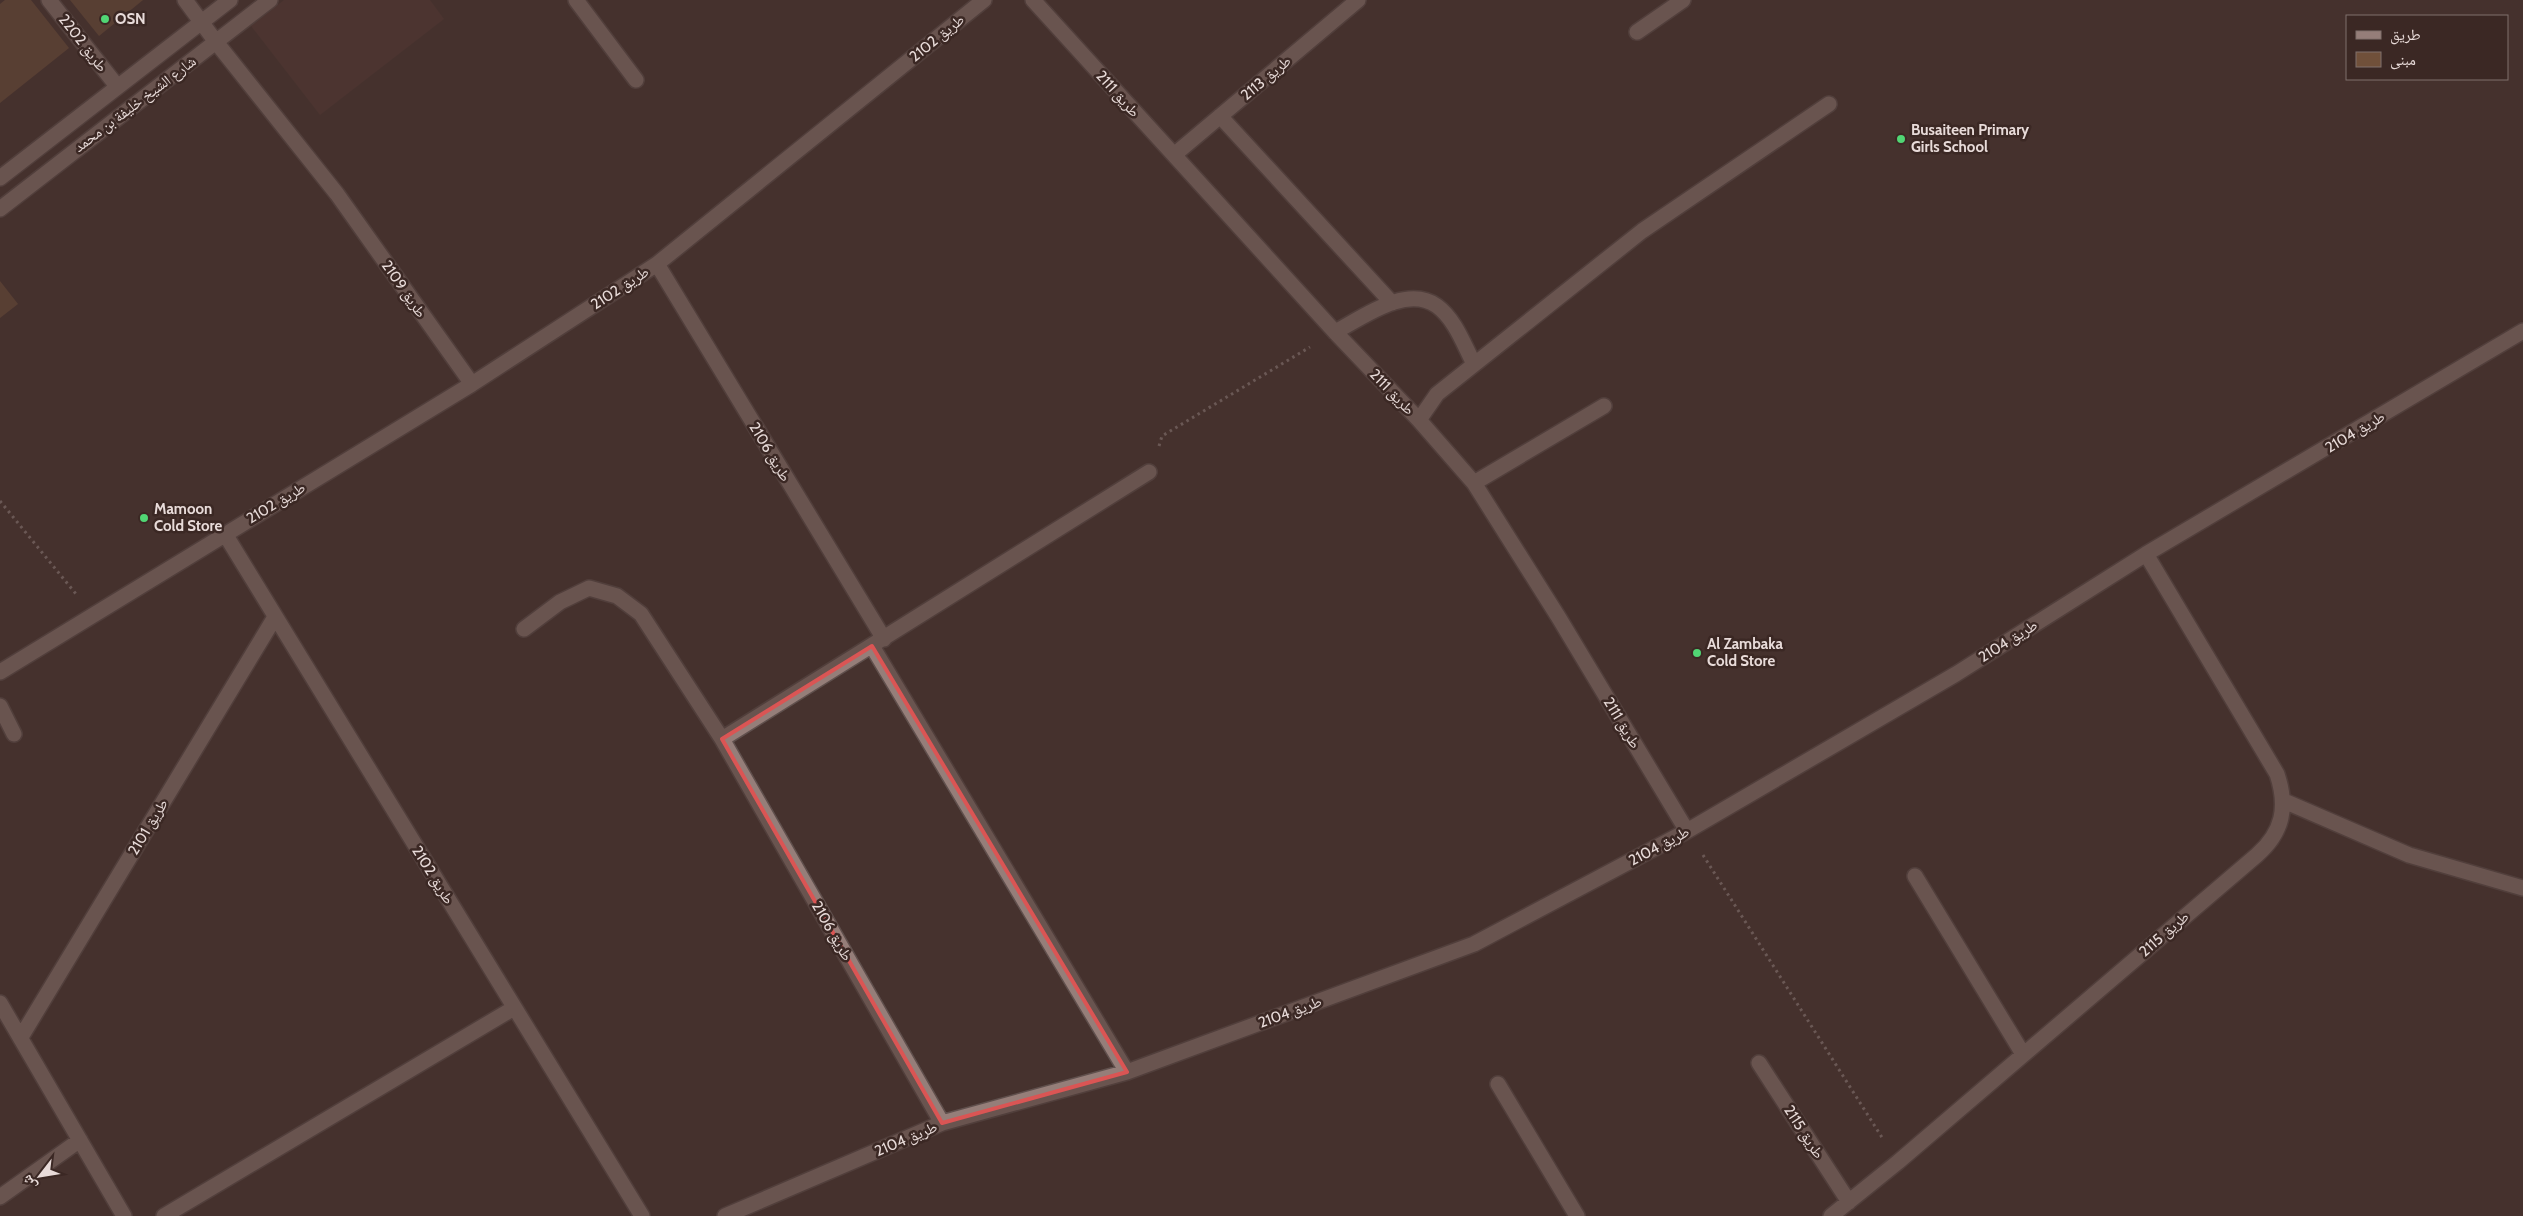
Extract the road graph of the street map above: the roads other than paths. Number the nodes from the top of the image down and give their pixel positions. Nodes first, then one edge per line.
1 (49, 0) edge
2 (185, 0) edge
3 (230, 0) edge
4 (270, 0) edge
5 (576, 0) edge
6 (984, 0) edge
7 (1033, 0) edge
8 (1358, 0) edge
9 (1683, 0) edge
10 (201, 22) junction
11 (1637, 32) dead end
12 (216, 42) junction
13 (636, 80) dead end
14 (117, 86) junction
15 (1830, 104) dead end
16 (1220, 116) junction
17 (1174, 156) junction
18 (0, 178) edge
19 (0, 209) edge
20 (657, 264) junction
21 (1392, 303) junction
22 (2523, 331) edge
23 (1334, 332) junction
24 (1474, 364) junction
25 (472, 384) junction
26 (1604, 406) dead end
27 (1419, 420) junction
28 (1149, 472) road end
29 (1474, 483) junction
30 (225, 534) junction
31 (2146, 554) junction
32 (275, 617) junction
33 (524, 629) dead end
34 (878, 643) junction
35 (0, 672) edge
36 (0, 706) edge
37 (14, 734) dead end
38 (722, 739) junction
39 (2284, 801) junction
40 (1687, 831) junction
41 (1915, 876) dead end
42 (2523, 888) edge
43 (0, 1003) edge
44 (514, 1008) junction
45 (20, 1037) junction
46 (2023, 1054) junction
47 (1760, 1063) dead end
48 (1127, 1072) junction
49 (1498, 1084) dead end
50 (942, 1123) junction
51 (80, 1140) junction
52 (0, 1197) edge
53 (1849, 1202) junction
54 (124, 1216) edge
55 (164, 1216) edge
56 (642, 1216) edge
57 (725, 1216) edge
58 (1577, 1216) edge
59 (1831, 1216) edge

1 - 14 street, طريق 2202
2 - 10 street, طريق 2109
3 - 10 street, شارع الشيخ خليفة بن محمد
4 - 12 street, شارع الشيخ خليفة بن محمد
5 - 13 street
6 - 20 street, طريق 2102
7 - 17 street, طريق 2111
8 - 16 street, طريق 2113
9 - 11 street
10 - 12 street, طريق 2109
10 - 14 street, شارع الشيخ خليفة بن محمد
12 - 19 street, شارع الشيخ خليفة بن محمد
12 - 25 street, طريق 2109
14 - 18 street, شارع الشيخ خليفة بن محمد
15 - 24 street
16 - 17 street, طريق 2113
16 - 21 street
17 - 23 street, طريق 2111
20 - 25 street, طريق 2102
20 - 34 street, طريق 2106
21 - 23 street
21 - 24 street
22 - 31 street, طريق 2104
23 - 27 street, طريق 2111
24 - 27 street
25 - 30 street, طريق 2102
26 - 29 street
27 - 29 street, طريق 2111
28 - 34 street
29 - 40 street, طريق 2111
30 - 32 street, طريق 2102
30 - 35 street, طريق 2102
31 - 39 street, طريق 2115
31 - 40 street, طريق 2104
32 - 44 street, طريق 2102
32 - 45 street, طريق 2101
33 - 38 street, طريق 2106
34 - 38 street
34 - 48 street, طريق 2106
36 - 37 street
38 - 50 street, طريق 2106
39 - 42 street
39 - 46 street, طريق 2115
40 - 48 street, طريق 2104
41 - 46 street
43 - 45 street
44 - 55 street
44 - 56 street, طريق 2102
45 - 51 street
46 - 53 street, طريق 2115
47 - 53 street, طريق 2115
48 - 50 street, طريق 2104
49 - 58 street
50 - 57 street, طريق 2104
51 - 52 street
51 - 54 street
53 - 59 street, طريق 2115

